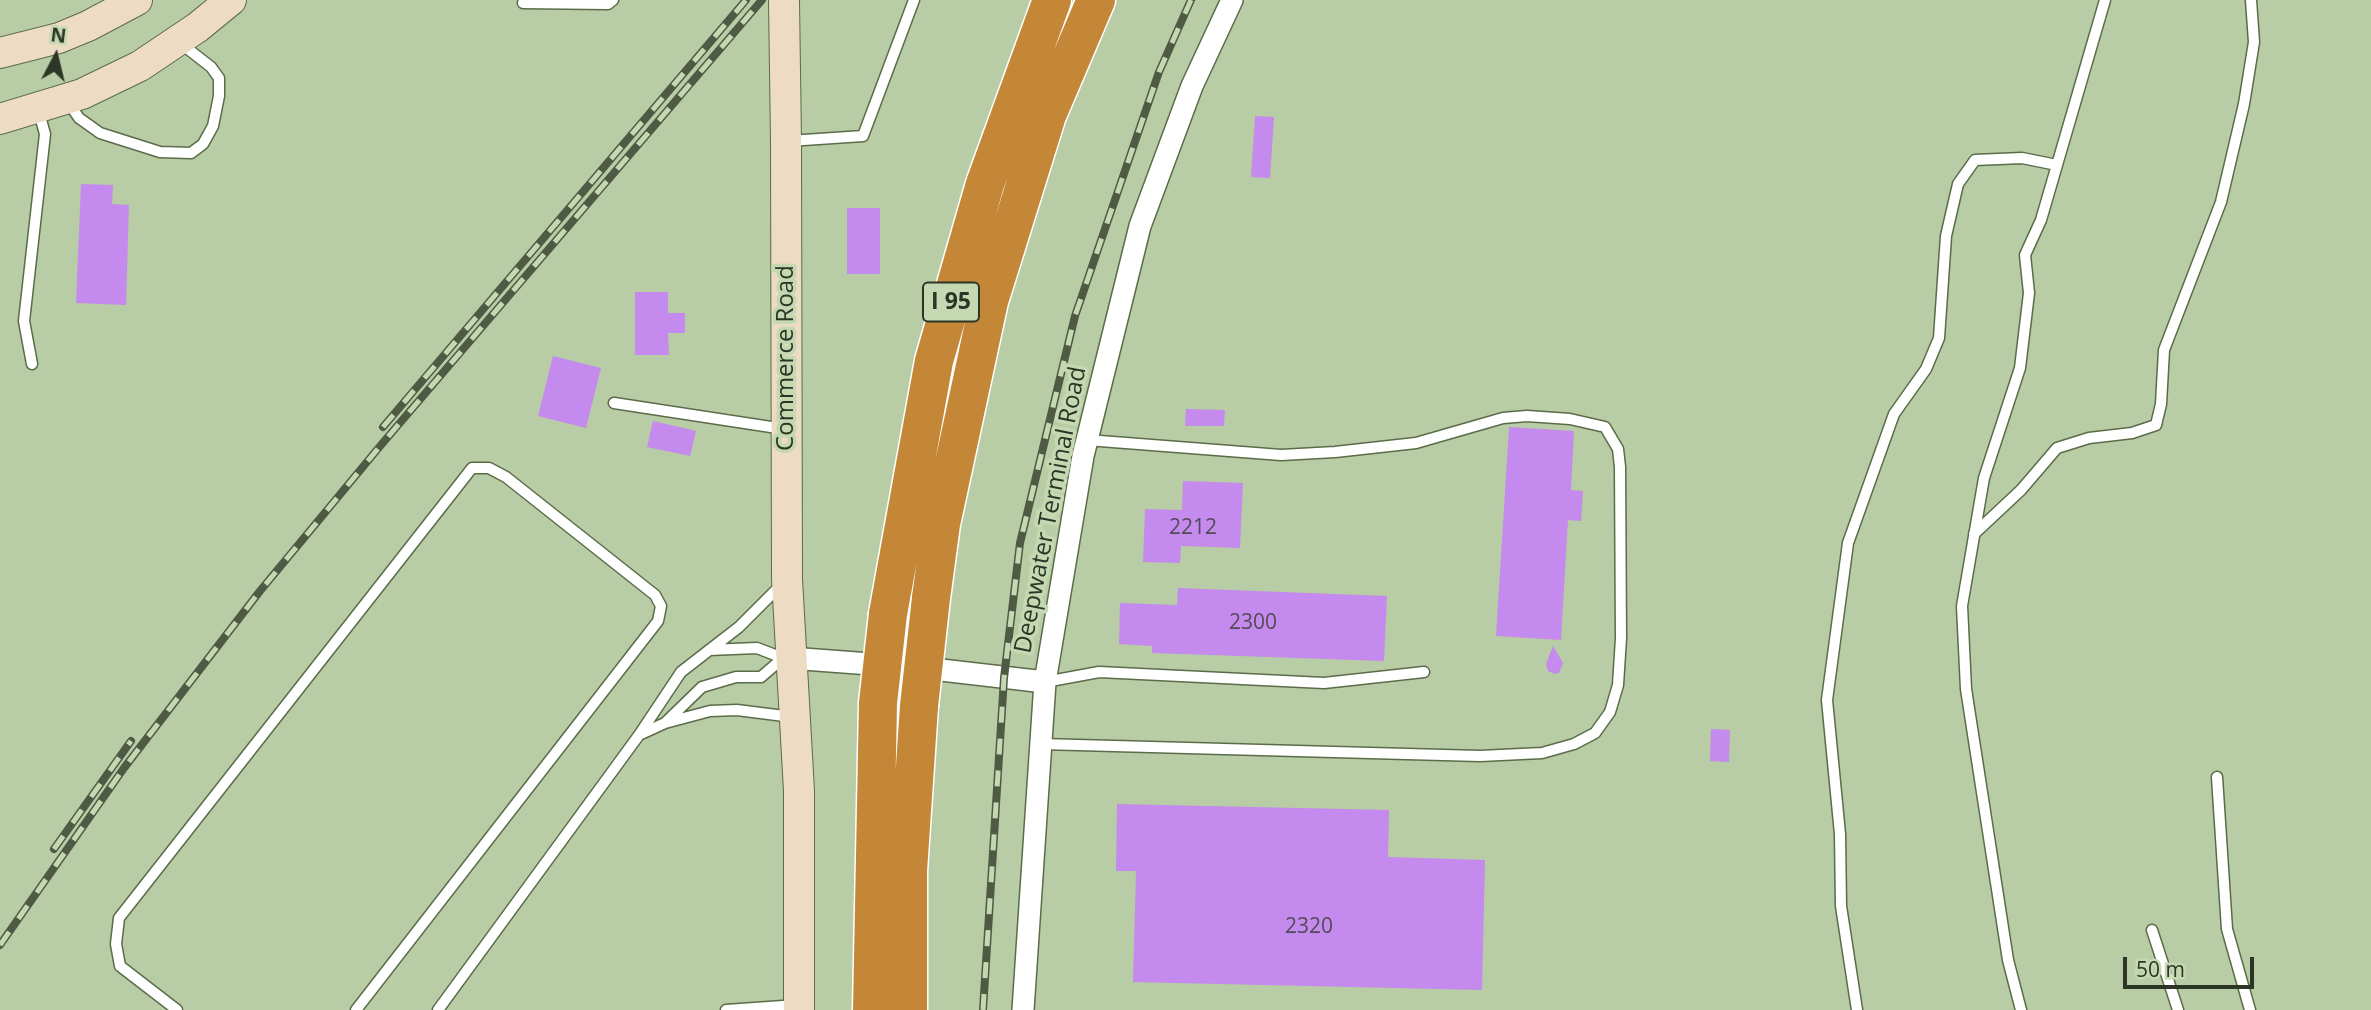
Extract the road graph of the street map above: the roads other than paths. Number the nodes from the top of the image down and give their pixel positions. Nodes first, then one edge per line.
1 (137, 0) edge
2 (231, 0) edge
3 (613, 0) edge
4 (784, 0) edge
5 (914, 0) edge
6 (1052, 0) edge
7 (1096, 0) edge
8 (1232, 0) edge
9 (2105, 0) edge
10 (2251, 0) edge
11 (523, 3) dead end
12 (178, 41) junction
13 (0, 53) edge
14 (66, 100) junction
15 (38, 109) junction
16 (0, 119) edge
17 (786, 141) junction
18 (2057, 165) junction
19 (32, 365) dead end
20 (614, 403) dead end
21 (786, 429) junction
22 (1087, 440) junction
23 (1974, 534) junction
24 (787, 579) junction
25 (709, 650) junction
26 (787, 658) junction
27 (1424, 672) dead end
28 (1045, 682) junction
29 (793, 717) junction
30 (665, 723) junction
31 (639, 735) junction
32 (1041, 744) junction
33 (2217, 777) dead end
34 (2152, 930) dead end
35 (794, 1008) edge
36 (177, 1010) edge
37 (356, 1010) edge
38 (438, 1010) edge
39 (726, 1010) edge
40 (872, 1010) edge
41 (908, 1010) edge
42 (1023, 1010) edge
43 (1857, 1010) edge
44 (2021, 1010) edge
45 (2178, 1010) edge
46 (2250, 1010) edge

1 - 13 main road
2 - 12 main road
3 - 11 lane
4 - 17 main road, Commerce Road
5 - 17 lane
6 - 40 highway, I 95, bridge
7 - 41 highway, I 95, bridge
8 - 22 street, Deepwater Terminal Road
9 - 18 lane
10 - 23 lane
12 - 14 main road
12 - 14 lane
14 - 15 main road
15 - 16 main road
15 - 19 lane
17 - 21 main road, Commerce Road
18 - 23 lane
18 - 43 lane
20 - 21 lane
21 - 24 main road, Commerce Road
22 - 28 street, Deepwater Terminal Road
22 - 32 lane
23 - 44 lane
24 - 25 lane
24 - 26 main road, Commerce Road
25 - 26 lane
25 - 31 lane
26 - 28 street
26 - 29 main road, Commerce Road
26 - 30 lane
27 - 28 lane
28 - 32 street, Deepwater Terminal Road
29 - 30 lane
29 - 35 main road, Commerce Road
30 - 31 lane
31 - 38 lane
32 - 42 street, Deepwater Terminal Road
33 - 46 lane
34 - 45 lane
35 - 39 lane
36 - 37 lane

